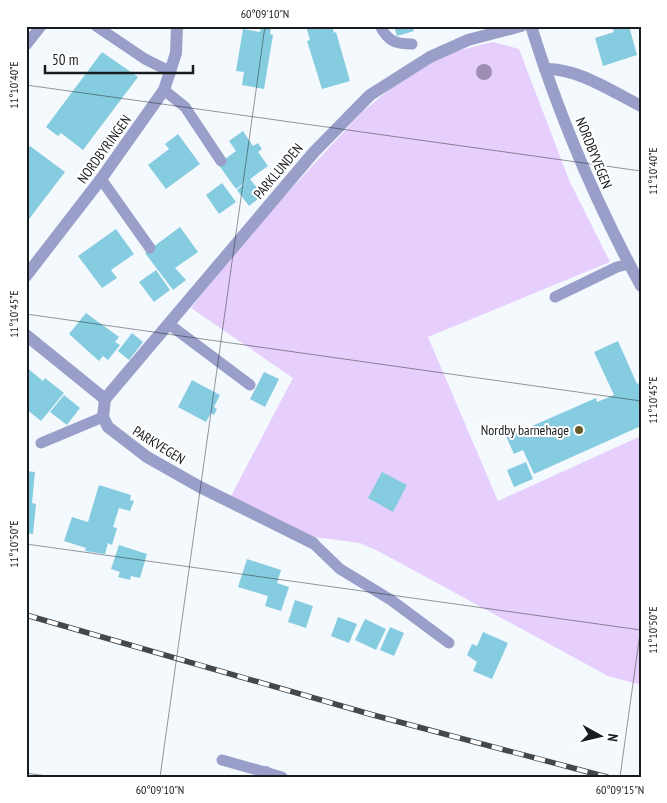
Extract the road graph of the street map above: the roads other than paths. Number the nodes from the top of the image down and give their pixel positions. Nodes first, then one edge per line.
1 (41, 26) edge
2 (96, 26) edge
3 (177, 26) edge
4 (380, 26) edge
5 (521, 26) edge
6 (531, 26) edge
7 (412, 44) dead end
8 (26, 45) edge
9 (545, 69) junction
10 (172, 72) junction
11 (164, 90) junction
12 (641, 106) edge
13 (221, 161) dead end
14 (101, 179) junction
15 (150, 248) dead end
16 (634, 269) edge
17 (26, 276) edge
18 (641, 286) edge
19 (555, 297) dead end
20 (170, 325) junction
21 (26, 335) edge
22 (250, 385) dead end
23 (105, 399) junction
24 (104, 417) junction
25 (41, 443) dead end
26 (314, 543) joint
27 (449, 643) dead end
28 (222, 760) dead end
29 (265, 774) edge
30 (282, 777) edge

1 - 8 lane
2 - 10 lane
3 - 10 street, NORDBYRINGEN
4 - 7 lane
5 - 20 street, PARKLUNDEN
6 - 9 street, NORDBYVEGEN
9 - 12 street
9 - 16 street, NORDBYVEGEN
10 - 11 street, NORDBYRINGEN
11 - 13 lane
11 - 14 street, NORDBYRINGEN
14 - 15 lane
14 - 17 street, NORDBYRINGEN
16 - 18 street, NORDBYVEGEN
16 - 19 lane
20 - 22 lane
20 - 23 street, PARKLUNDEN
21 - 23 street
23 - 24 street
24 - 25 lane
24 - 26 street, PARKVEGEN
26 - 27 lane
28 - 29 lane
29 - 30 lane

